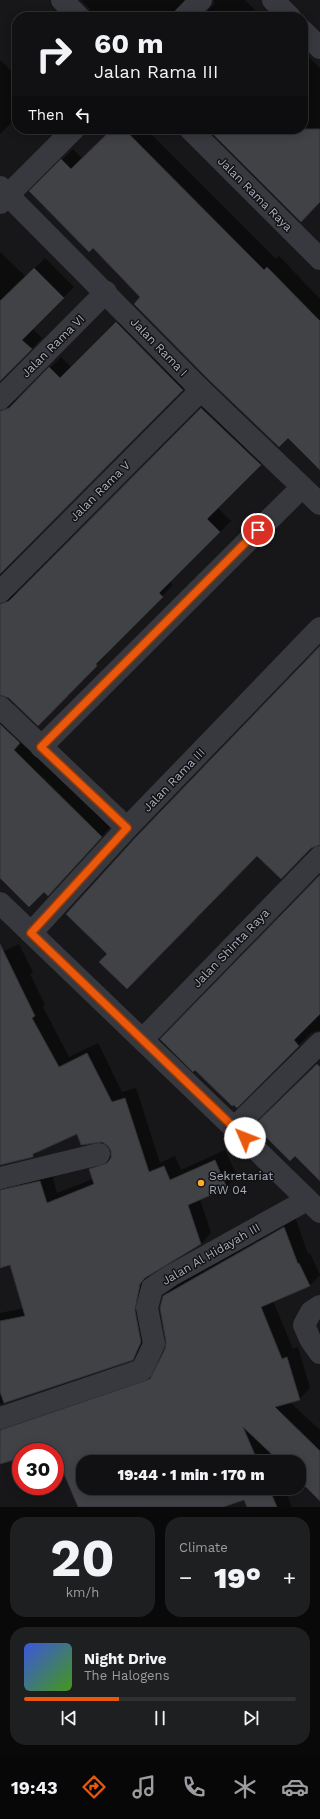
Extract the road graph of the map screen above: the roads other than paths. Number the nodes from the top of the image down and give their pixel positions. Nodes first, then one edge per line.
1 (62, 0) edge
2 (201, 0) edge
3 (273, 0) edge
4 (74, 12) edge
5 (189, 12) edge
6 (285, 12) edge
7 (308, 35) edge
8 (320, 48) edge
9 (69, 134) edge
10 (195, 134) edge
11 (3, 195) edge
12 (320, 259) edge
13 (106, 292) junction
14 (201, 390) junction
15 (0, 399) edge
16 (302, 487) junction
17 (320, 504) edge
18 (0, 592) edge
19 (320, 628) edge
20 (0, 707) edge
21 (41, 747) junction
22 (127, 828) junction
23 (320, 857) edge
24 (0, 903) edge
25 (31, 933) junction
26 (142, 1039) junction
27 (320, 1043) edge
28 (234, 1128) junction
29 (99, 1154) dead end
30 (0, 1178) edge
31 (314, 1206) edge
32 (320, 1306) edge
33 (320, 1353) edge
34 (0, 1418) edge

1 - 4 street
2 - 5 street
3 - 6 street
7 - 8 street
9 - 11 street
10 - 12 street, Jalan Rama Raya
11 - 13 street, Jalan Rama I
13 - 14 street, Jalan Rama I
13 - 15 street, Jalan Rama VI
14 - 16 street, Jalan Rama I
14 - 18 street, Jalan Rama V
16 - 17 street, Jalan Rama I
16 - 21 street
19 - 22 street, Jalan Rama III
20 - 21 street
21 - 22 street
22 - 25 street, Jalan Rama III
23 - 26 street, Jalan Shinta Raya
24 - 25 street
25 - 26 street
26 - 28 street
27 - 28 street
28 - 31 street
29 - 30 street
31 - 34 street, Jalan Al Hidayah III
32 - 33 street

